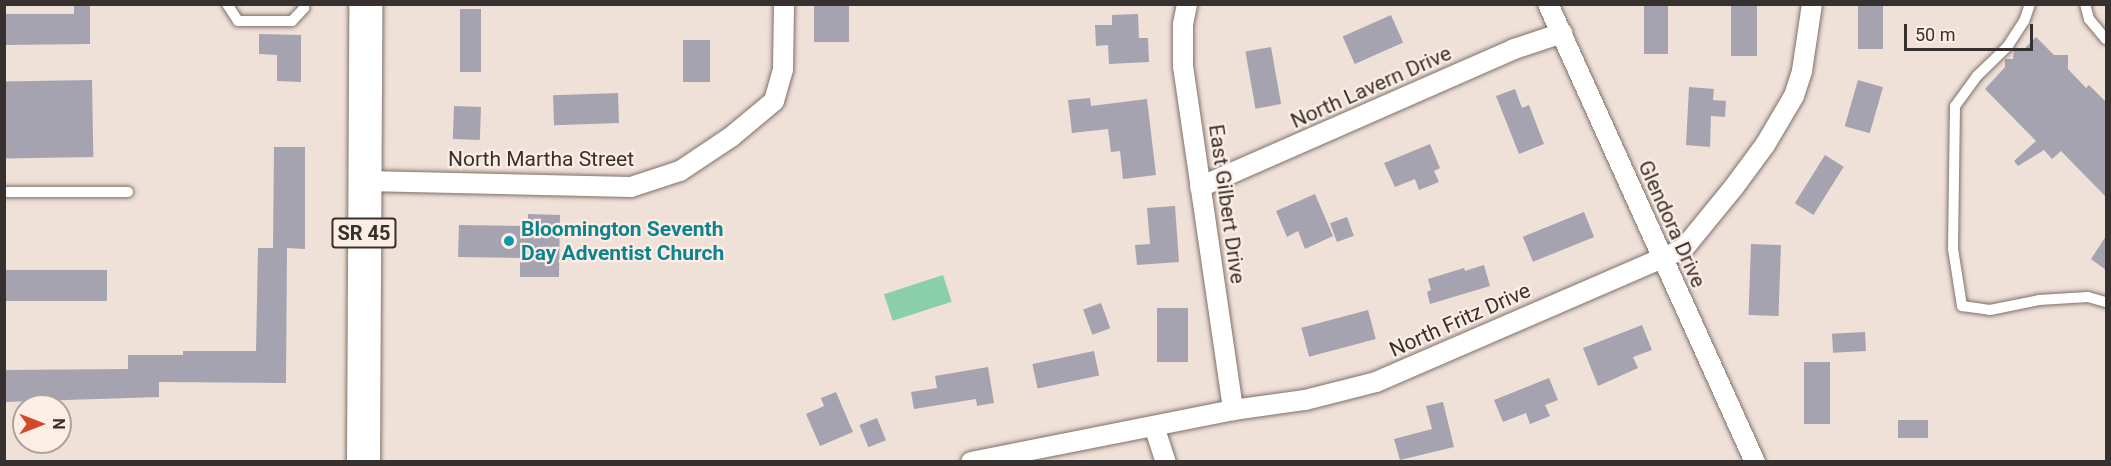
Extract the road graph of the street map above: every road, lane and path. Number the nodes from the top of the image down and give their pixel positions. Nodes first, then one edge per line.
1 (227, 4) edge
2 (303, 4) edge
3 (365, 4) edge
4 (784, 4) edge
5 (1187, 4) edge
6 (1548, 4) edge
7 (1812, 4) edge
8 (2031, 4) edge
9 (2085, 4) edge
10 (1562, 33) junction
11 (2106, 39) edge
12 (364, 181) junction
13 (1200, 187) junction
14 (4, 192) edge
15 (128, 192) dead end
16 (1661, 259) junction
17 (2106, 302) edge
18 (1233, 410) junction
19 (1154, 426) junction
20 (363, 462) edge
21 (971, 462) edge
22 (1166, 462) edge
23 (1755, 462) edge

1 - 2 lane
3 - 12 highway, SR 45
4 - 12 street, North Martha Street
5 - 13 street, East Gilbert Drive
6 - 10 street, Glendora Drive
7 - 16 street, North Fritz Drive
8 - 17 lane
9 - 11 lane
10 - 13 street, North Lavern Drive
10 - 16 street, Glendora Drive
12 - 20 highway, SR 45
13 - 18 street, East Gilbert Drive
14 - 15 lane
16 - 18 street, North Fritz Drive
16 - 23 street, Glendora Drive
18 - 19 street, North Fritz Drive
19 - 21 street, North Fritz Drive
19 - 22 street

